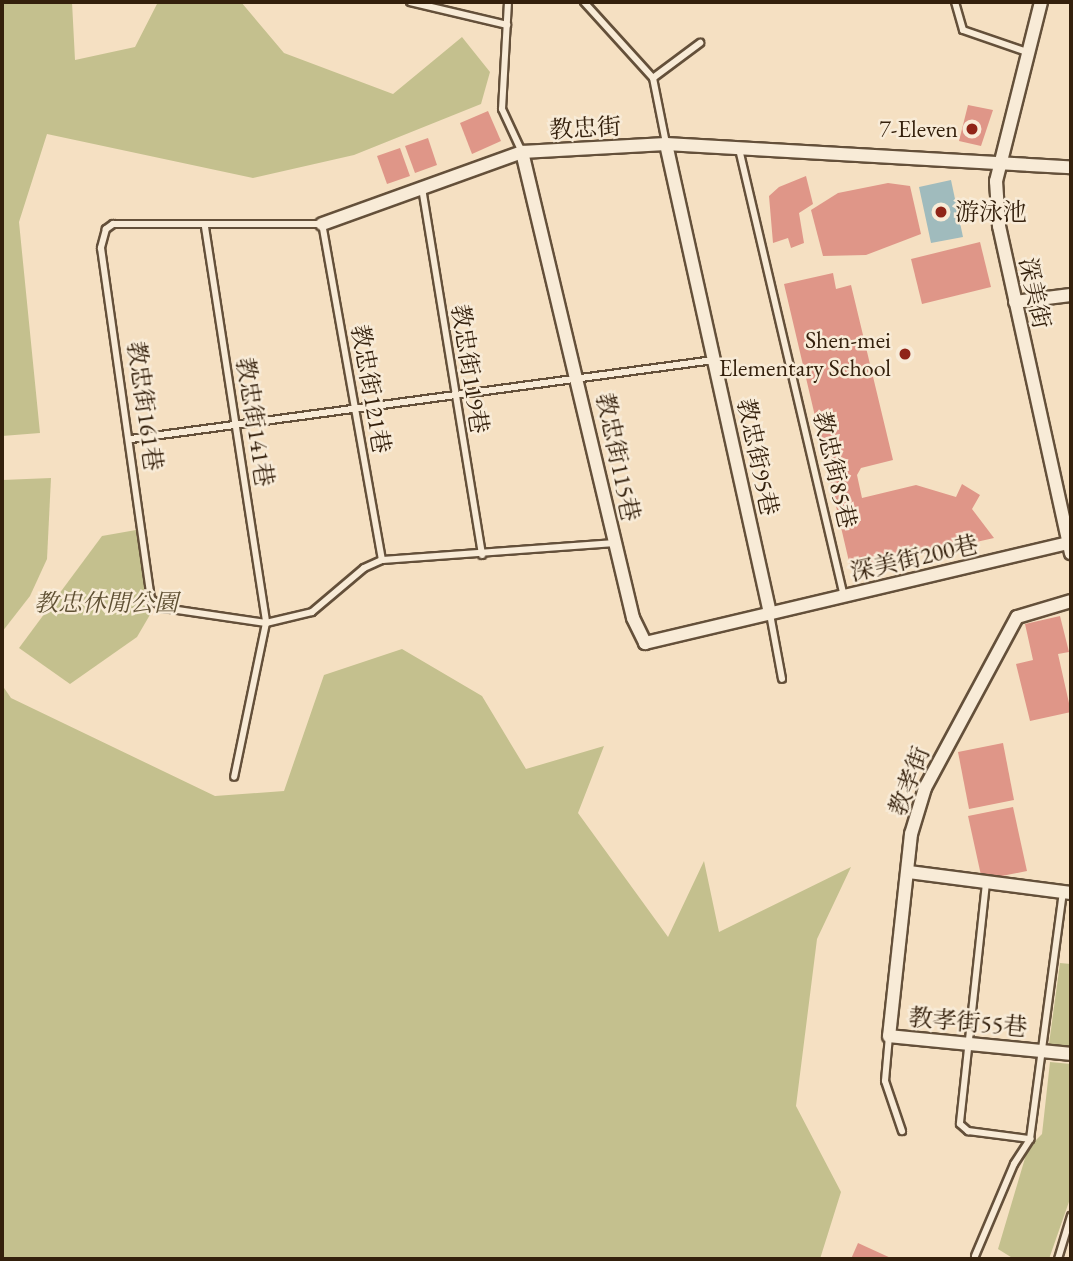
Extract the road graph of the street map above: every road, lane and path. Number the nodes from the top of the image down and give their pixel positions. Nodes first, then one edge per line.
1 (410, 2) edge
2 (508, 2) edge
3 (584, 2) edge
4 (955, 2) edge
5 (1041, 2) edge
6 (507, 25) junction
7 (700, 43) dead end
8 (1027, 52) junction
9 (653, 78) junction
10 (666, 144) junction
11 (739, 149) junction
12 (522, 152) junction
13 (998, 166) junction
14 (1071, 167) edge
15 (422, 188) junction
16 (113, 224) joint
17 (322, 224) junction
18 (205, 227) junction
19 (1071, 295) edge
20 (1015, 302) junction
21 (716, 360) junction
22 (579, 378) junction
23 (455, 396) junction
24 (355, 409) junction
25 (236, 425) junction
26 (131, 439) junction
27 (615, 543) junction
28 (1070, 546) edge
29 (482, 555) junction
30 (382, 560) junction
31 (844, 596) junction
32 (1071, 601) edge
33 (770, 614) junction
34 (266, 623) junction
35 (782, 679) dead end
36 (234, 777) dead end
37 (908, 872) junction
38 (986, 883) junction
39 (1067, 892) edge
40 (889, 1036) junction
41 (967, 1042) junction
42 (1044, 1050) junction
43 (1071, 1054) edge
44 (902, 1131) dead end
45 (1030, 1139) junction
46 (1071, 1216) edge
47 (975, 1256) dead end
48 (1058, 1259) edge

1 - 6 lane
2 - 6 lane
3 - 9 lane
4 - 8 lane
5 - 8 street, 深美街
6 - 12 lane
7 - 9 lane
8 - 13 street, 深美街
9 - 10 lane
10 - 11 street, 教忠街
10 - 12 street, 教忠街
10 - 21 street, 教忠街95巷
11 - 13 street, 教忠街
11 - 31 lane, 教忠街85巷
12 - 15 street, 教忠街
12 - 22 street, 教忠街115巷
13 - 14 street, 教忠街
13 - 20 street, 深美街
15 - 17 street, 教忠街
15 - 23 lane, 教忠街119巷
16 - 18 lane, 教忠街
16 - 26 lane, 教忠街161巷
17 - 18 lane, 教忠街
17 - 24 lane, 教忠街121巷
18 - 25 lane, 教忠街141巷
19 - 20 street
20 - 28 street, 深美街
21 - 22 lane
21 - 33 street, 教忠街95巷
22 - 23 lane
22 - 27 street, 教忠街115巷
23 - 24 lane
23 - 29 lane, 教忠街119巷
24 - 25 lane
24 - 30 lane, 教忠街121巷
25 - 26 lane
25 - 34 lane, 教忠街141巷
26 - 34 lane, 教忠街161巷
27 - 29 lane
27 - 33 street, 教忠街115巷
28 - 31 street, 深美街200巷
29 - 30 lane
30 - 34 lane
31 - 33 street, 深美街200巷
32 - 37 street, 教孝街
33 - 35 lane
34 - 36 lane
37 - 38 street
37 - 40 street, 教孝街
38 - 39 street
38 - 41 lane
39 - 42 lane
40 - 41 street, 教孝街55巷
40 - 44 lane
41 - 42 street, 教孝街55巷
41 - 45 lane
42 - 43 street, 教孝街55巷
42 - 45 lane
45 - 47 lane
46 - 48 lane

